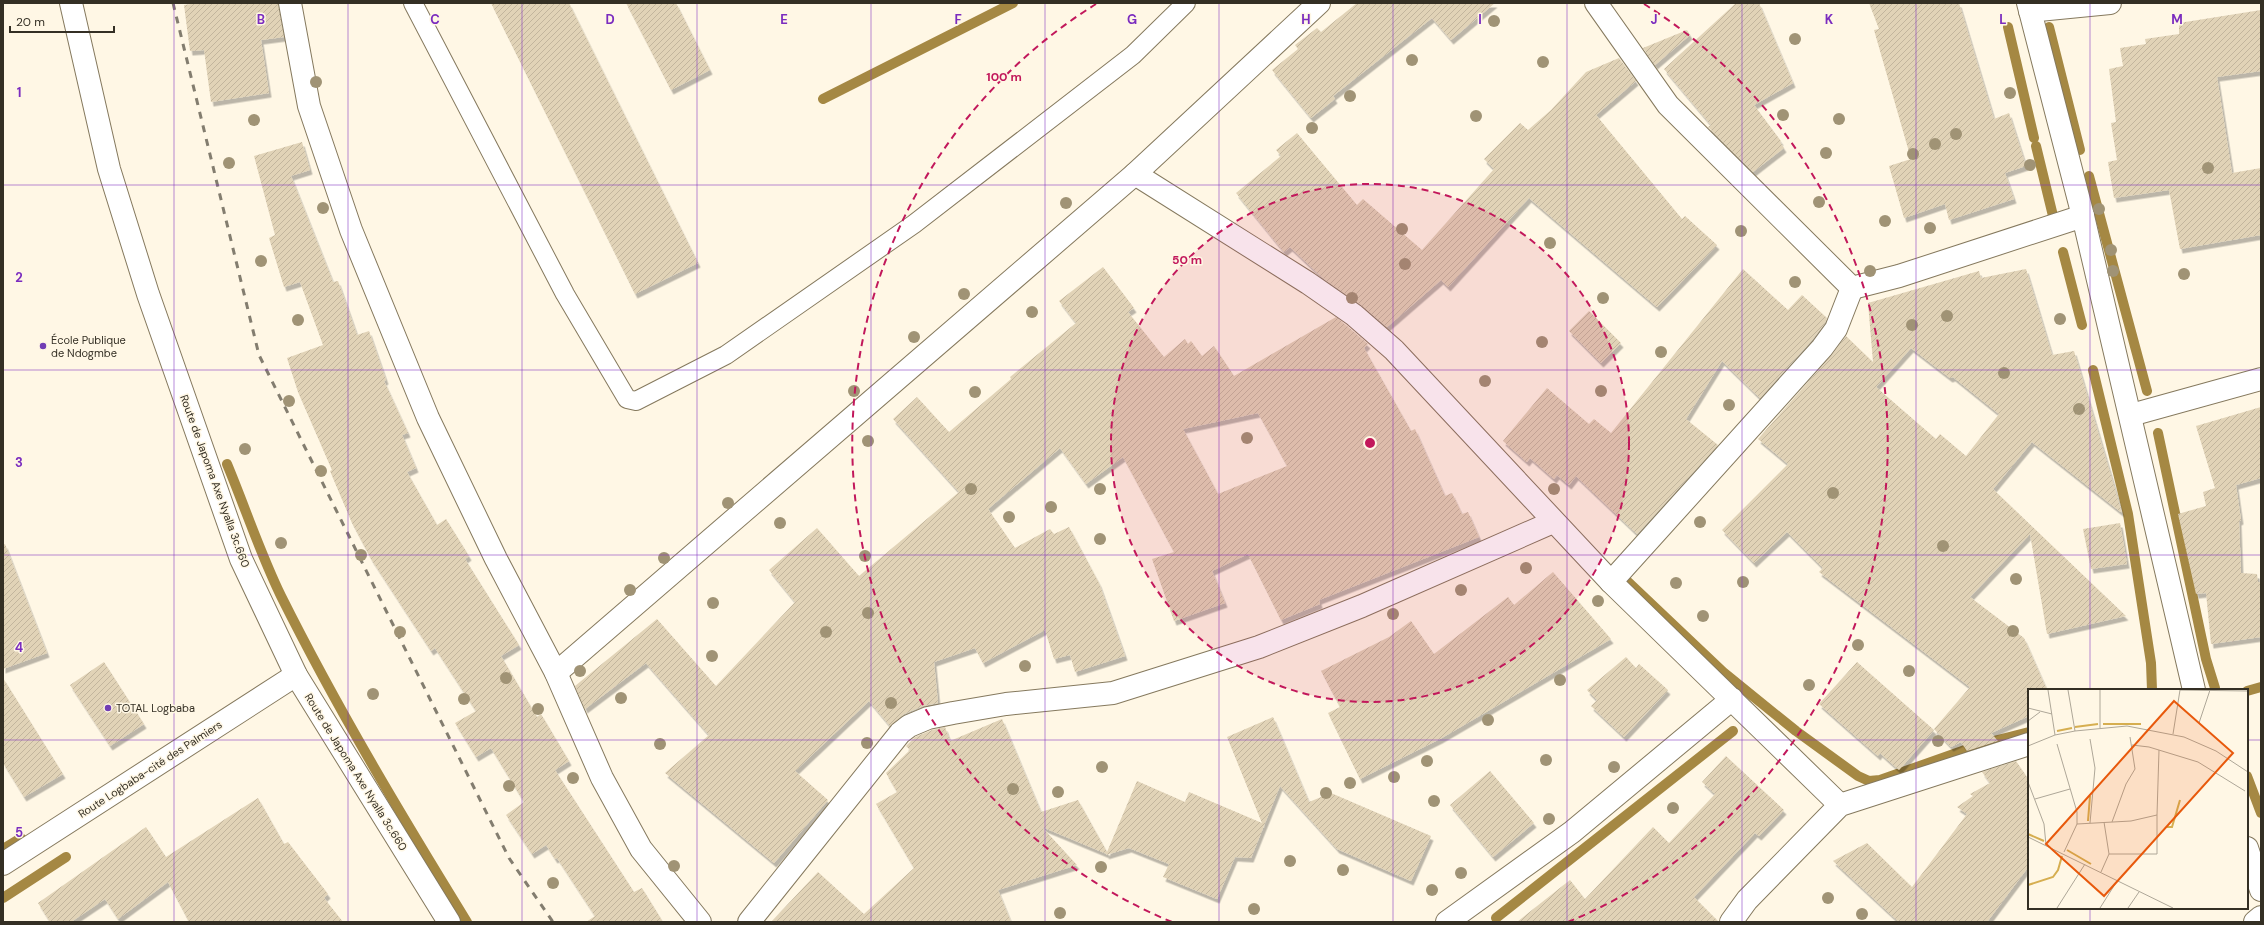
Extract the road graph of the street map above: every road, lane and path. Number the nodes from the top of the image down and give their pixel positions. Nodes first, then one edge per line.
1 (71, 3) edge
2 (290, 3) edge
3 (413, 3) edge
4 (1186, 3) edge
5 (1320, 3) edge
6 (1596, 3) edge
7 (2110, 3) edge
8 (2028, 7) edge
9 (1135, 174) junction
10 (2083, 216) junction
11 (1852, 288) junction
12 (2261, 379) edge
13 (2131, 415) junction
14 (1553, 522) junction
15 (1611, 582) junction
16 (556, 673) junction
17 (296, 675) junction
18 (2194, 689) edge
19 (1732, 699) junction
20 (2028, 744) edge
21 (1840, 805) junction
22 (2248, 851) edge
23 (3, 864) edge
24 (2261, 890) edge
25 (2261, 918) edge
26 (449, 922) edge
27 (700, 922) edge
28 (749, 922) edge
29 (1447, 922) edge
30 (1731, 922) edge
31 (2255, 922) edge

1 - 17 street, Route de Japoma Axe Nyalla 3c.660
2 - 16 street
3 - 4 lane
5 - 9 street
6 - 11 street
7 - 8 street
8 - 10 street
9 - 14 street
9 - 16 street
10 - 11 street
10 - 13 street
11 - 15 street
12 - 13 street
13 - 18 street
14 - 15 street
14 - 28 street
15 - 19 street
16 - 27 street
17 - 23 street, Route Logbaba-cité des Palmiers
17 - 26 street, Route de Japoma Axe Nyalla 3c.660
19 - 21 street
19 - 29 street
20 - 21 street
21 - 30 street
22 - 24 street
25 - 31 street

